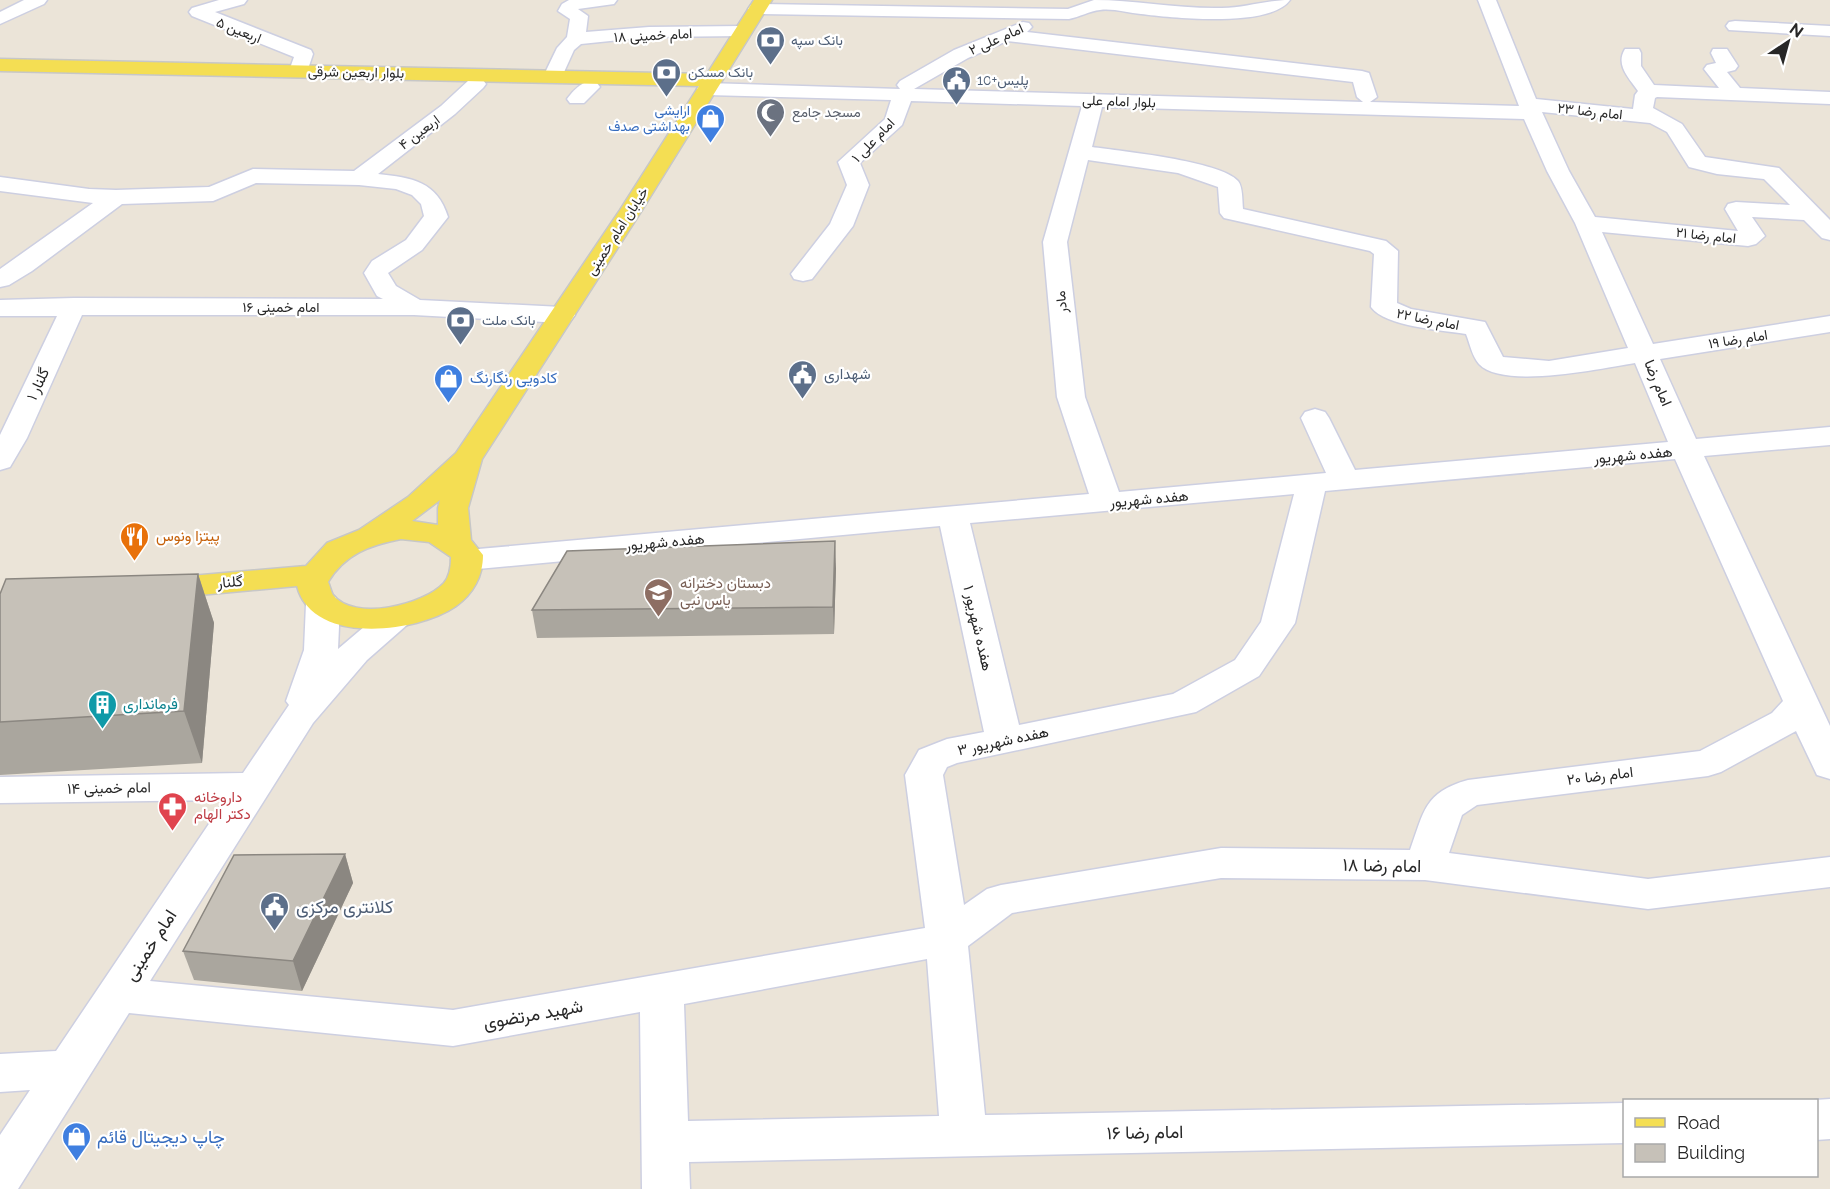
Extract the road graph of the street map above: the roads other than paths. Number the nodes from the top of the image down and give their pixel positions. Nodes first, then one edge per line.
1 (38, 0) edge
2 (238, 0) edge
3 (608, 0) edge
4 (1281, 0) edge
5 (1487, 0) edge
6 (1107, 2) edge
7 (760, 4) edge
8 (1754, 11) dead end
9 (1055, 14) junction
10 (0, 19) edge
11 (1735, 26) dead end
12 (1766, 27) junction
13 (743, 31) junction
14 (1830, 31) edge
15 (1005, 35) junction
16 (571, 44) junction
17 (1632, 53) dead end
18 (1720, 53) dead end
19 (0, 65) edge
20 (299, 71) junction
21 (0, 73) edge
22 (553, 76) junction
23 (476, 84) junction
24 (710, 85) junction
25 (905, 90) junction
26 (1649, 92) junction
27 (1734, 94) junction
28 (1367, 97) junction
29 (1830, 98) edge
30 (1094, 100) junction
31 (1529, 106) junction
32 (1652, 117) junction
33 (1080, 152) junction
34 (359, 178) junction
35 (0, 184) edge
36 (116, 197) junction
37 (1810, 213) junction
38 (1587, 223) junction
39 (1830, 234) edge
40 (803, 274) dead end
41 (0, 280) edge
42 (74, 306) junction
43 (414, 307) junction
44 (0, 308) edge
45 (562, 315) junction
46 (1830, 324) edge
47 (1645, 353) junction
48 (1316, 418) dead end
49 (1830, 436) edge
50 (1686, 450) junction
51 (467, 459) junction
52 (0, 461) edge
53 (1329, 483) junction
54 (1107, 502) junction
55 (953, 516) junction
56 (371, 535) junction
57 (461, 550) junction
58 (319, 589) junction
59 (129, 591) edge
60 (396, 617) junction
61 (1801, 703) junction
62 (300, 715) junction
63 (1004, 740) junction
64 (1830, 766) edge
65 (254, 786) junction
66 (0, 790) edge
67 (1425, 865) junction
68 (1830, 872) edge
69 (946, 940) junction
70 (662, 991) junction
71 (117, 995) junction
72 (69, 1069) junction
73 (0, 1073) edge
74 (1623, 1123) edge
75 (964, 1136) junction
76 (665, 1142) junction
77 (0, 1175) edge
78 (666, 1189) edge

1 - 10 street
2 - 20 street, اربعین ۵
3 - 16 street
4 - 6 street
5 - 31 street, امام رضا
6 - 9 street
7 - 9 street
7 - 13 main road, خیابان امام خمینی
8 - 12 street
9 - 15 street, امام علی ۲
11 - 12 street
12 - 14 street
13 - 16 street, امام خمینی ۱۸
13 - 24 main road, خیابان امام خمینی
15 - 25 street, امام علی ۲
15 - 28 street
16 - 22 street
17 - 26 street
18 - 27 street
19 - 20 main road, بلوار اربعین شرقی
20 - 22 main road, بلوار اربعین شرقی
21 - 23 main road, بلوار اربعین شرقی
22 - 24 main road, بلوار اربعین شرقی
23 - 24 main road, بلوار اربعین شرقی
23 - 34 street, اربعین ۴
24 - 25 street, بلوار امام علی
24 - 45 main road, خیابان امام خمینی
25 - 28 street, بلوار امام علی
25 - 30 street, بلوار امام علی
25 - 40 street, امام علی ۱
26 - 27 street
26 - 32 street
27 - 29 street
28 - 31 street, بلوار امام علی
30 - 31 street, بلوار امام علی
30 - 33 street, مادر
31 - 32 street, امام رضا ۲۳
31 - 38 street, امام رضا
32 - 37 street
33 - 47 street, امام رضا ۲۲
33 - 54 street, مادر
34 - 36 street
34 - 43 street
35 - 36 street
36 - 41 street
37 - 38 street, امام رضا ۲۱
37 - 39 street
38 - 47 street, امام رضا
42 - 43 street, امام خمینی ۱۶
42 - 44 street, امام خمینی ۱۶
42 - 52 street, گلنار ۱
43 - 45 street, امام خمینی ۱۶
45 - 51 main road, خیابان امام خمینی
46 - 47 street, امام رضا ۱۹
47 - 50 street, امام رضا
48 - 53 street
49 - 50 street, هفده شهریور
50 - 53 street, هفده شهریور
50 - 61 street, امام رضا
51 - 56 main road
51 - 57 main road
53 - 54 street, هفده شهریور
53 - 63 street, هفده شهریور ۳
54 - 55 street, هفده شهریور
55 - 57 street, هفده شهریور
55 - 63 street, هفده شهریور ۱
56 - 57 main road
56 - 58 main road
57 - 60 main road
58 - 59 main road, گلنار
58 - 60 main road
58 - 62 street
60 - 62 street
61 - 64 street, امام رضا
61 - 67 street, امام رضا ۲۰
62 - 65 street, امام خمینی
63 - 69 street, هفده شهریور ۳
65 - 66 street, امام خمینی ۱۴
65 - 71 street, امام خمینی
67 - 68 street, امام رضا ۱۸
67 - 69 street, امام رضا ۱۸
69 - 70 street, شهید مرتضوی
69 - 75 street, هفده شهریور ۳
70 - 71 street, شهید مرتضوی
70 - 76 street
71 - 72 street, امام خمینی
72 - 73 street
72 - 77 street, امام خمینی
74 - 75 street, امام رضا ۱۶
75 - 76 street, امام رضا ۱۶
76 - 78 street

